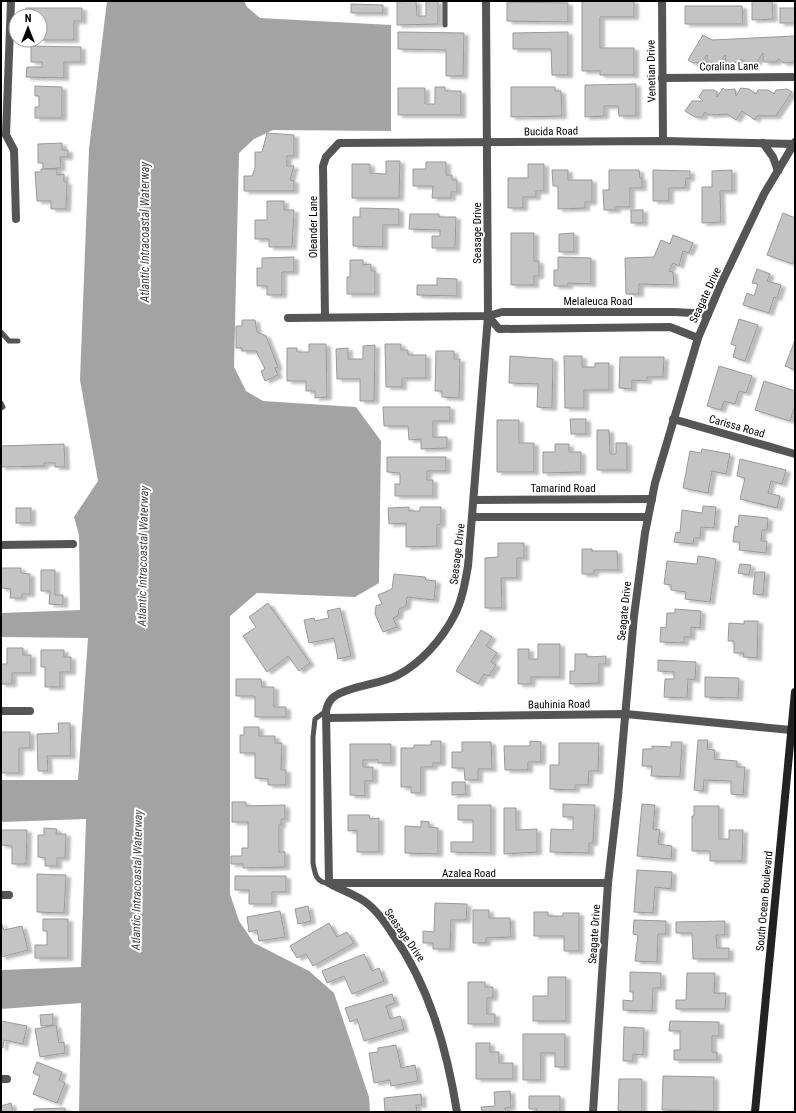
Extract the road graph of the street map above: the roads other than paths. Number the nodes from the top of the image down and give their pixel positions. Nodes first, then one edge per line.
1 (11, 1) edge
2 (445, 1) edge
3 (486, 1) edge
4 (662, 1) edge
5 (445, 25) dead end
6 (795, 77) edge
7 (662, 78) junction
8 (4, 134) edge
9 (663, 141) junction
10 (339, 143) joint
11 (488, 143) junction
12 (763, 143) junction
13 (795, 143) edge
14 (778, 171) junction
15 (16, 219) dead end
16 (708, 314) junction
17 (488, 316) junction
18 (325, 317) junction
19 (288, 318) dead end
20 (1, 332) edge
21 (698, 338) junction
22 (18, 341) dead end
23 (1, 402) edge
24 (1, 408) edge
25 (673, 419) junction
26 (795, 454) edge
27 (652, 499) junction
28 (474, 500) junction
29 (473, 517) junction
30 (648, 517) junction
31 (72, 544) dead end
32 (1, 545) edge
33 (795, 692) edge
34 (1, 711) edge
35 (30, 711) dead end
36 (626, 714) junction
37 (326, 715) junction
38 (791, 730) junction
39 (329, 883) junction
40 (608, 883) junction
41 (457, 1112) edge
42 (593, 1112) edge
43 (755, 1112) edge

1 - 8 street
2 - 5 lane
3 - 11 street, Seasage Drive
4 - 7 street, Venetian Drive
6 - 7 street, Coralina Lane
7 - 9 street, Venetian Drive
8 - 15 street
9 - 11 street, Bucida Road
9 - 12 street, Bucida Road
10 - 11 street, Bucida Road
10 - 18 street, Oleander Lane
11 - 17 street, Seasage Drive
12 - 13 street, Bucida Road
12 - 14 street
13 - 14 street, Seagate Drive
14 - 16 street, Seagate Drive
16 - 17 street, Melaleuca Road
16 - 21 street, Seagate Drive
17 - 18 street, Melaleuca Road
17 - 21 street
17 - 28 street, Seasage Drive
18 - 19 street, Melaleuca Road
20 - 22 lane
21 - 25 street, Seagate Drive
23 - 24 lane
25 - 26 street, Carissa Road
25 - 27 street, Seagate Drive
27 - 28 street, Tamarind Road
27 - 30 street, Seagate Drive
28 - 29 street, Seasage Drive
29 - 30 street
29 - 37 street, Seasage Drive
30 - 36 street, Seagate Drive
31 - 32 street
33 - 38 main road, South Ocean Boulevard
34 - 35 street
36 - 37 street, Bauhinia Road
36 - 38 street, Bauhinia Road
36 - 40 street, Seagate Drive
37 - 39 street
37 - 39 lane
38 - 43 main road, South Ocean Boulevard
39 - 40 street, Azalea Road
39 - 41 street, Seasage Drive
40 - 42 street, Seagate Drive

